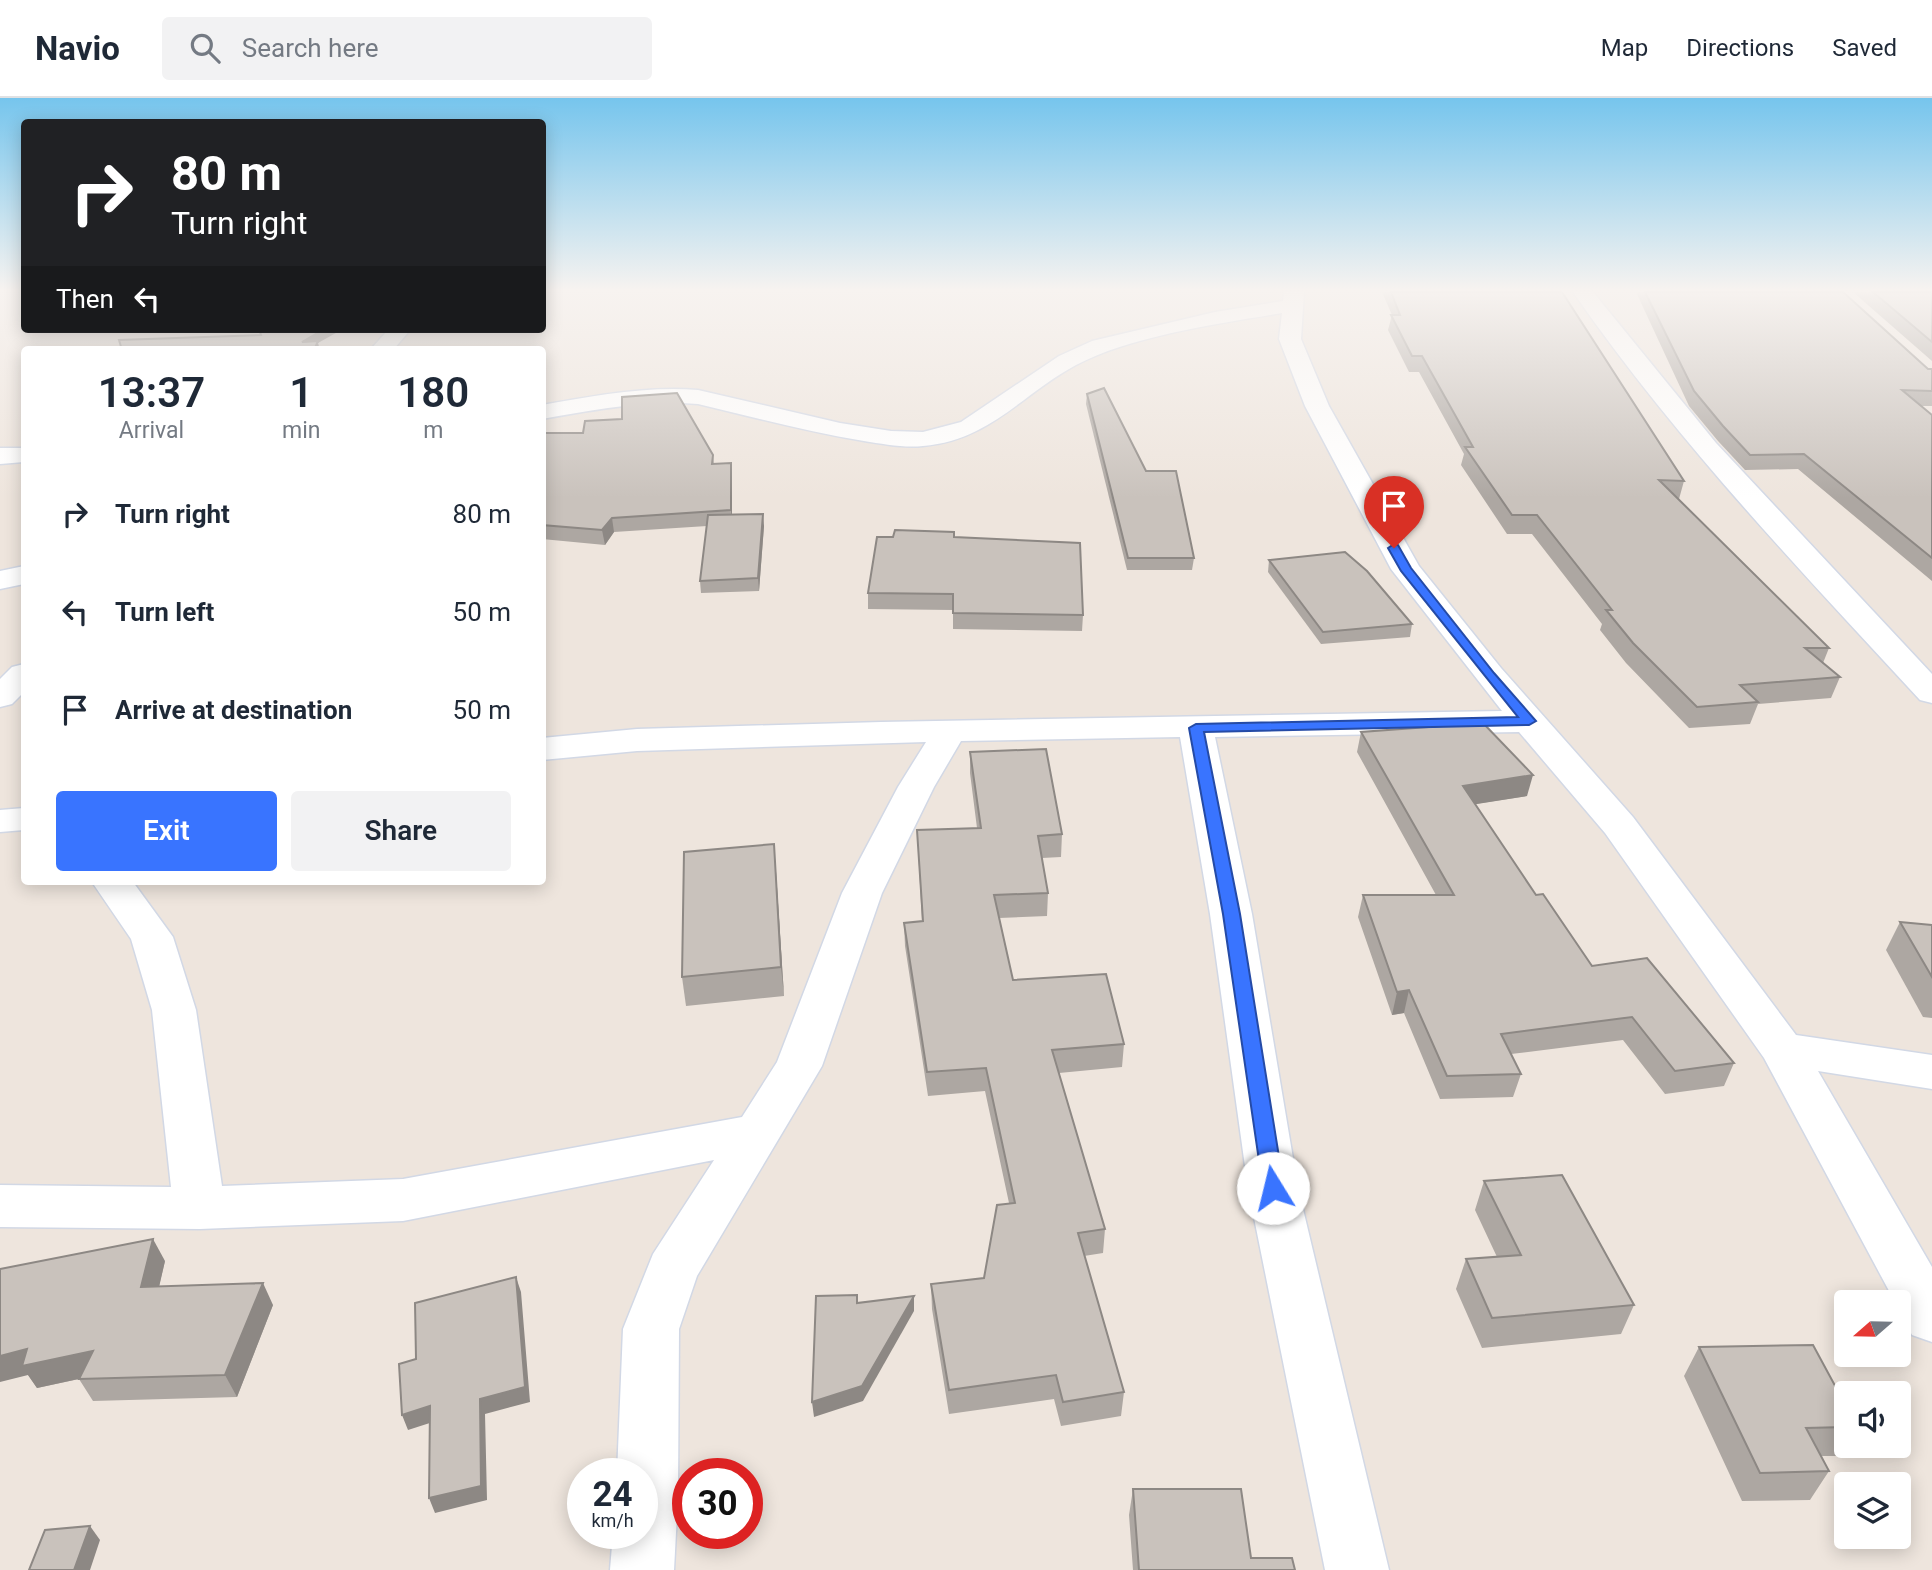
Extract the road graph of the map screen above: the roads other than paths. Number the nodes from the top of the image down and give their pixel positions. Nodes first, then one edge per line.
1 (1068, 361) edge
2 (1299, 361) edge
3 (1633, 361) edge
4 (546, 411) edge
5 (21, 455) edge
6 (0, 456) edge
7 (21, 576) edge
8 (0, 580) edge
9 (21, 677) edge
10 (1932, 694) edge
11 (0, 697) edge
12 (1529, 721) junction
13 (1196, 728) junction
14 (949, 732) junction
15 (546, 749) edge
16 (21, 819) edge
17 (0, 821) edge
18 (114, 885) edge
19 (1782, 1049) junction
20 (1932, 1072) edge
21 (758, 1133) junction
22 (0, 1206) edge
23 (200, 1208) junction
24 (1932, 1318) edge
25 (642, 1570) edge
26 (1357, 1570) edge

1 - 4 street
2 - 12 street
3 - 10 street
5 - 6 street
7 - 8 street
9 - 11 street
12 - 13 street
12 - 19 street
13 - 14 street
13 - 26 street
14 - 15 street
14 - 21 street
16 - 17 street
18 - 23 street
19 - 20 street
19 - 24 street
21 - 23 street
21 - 25 street
22 - 23 street

